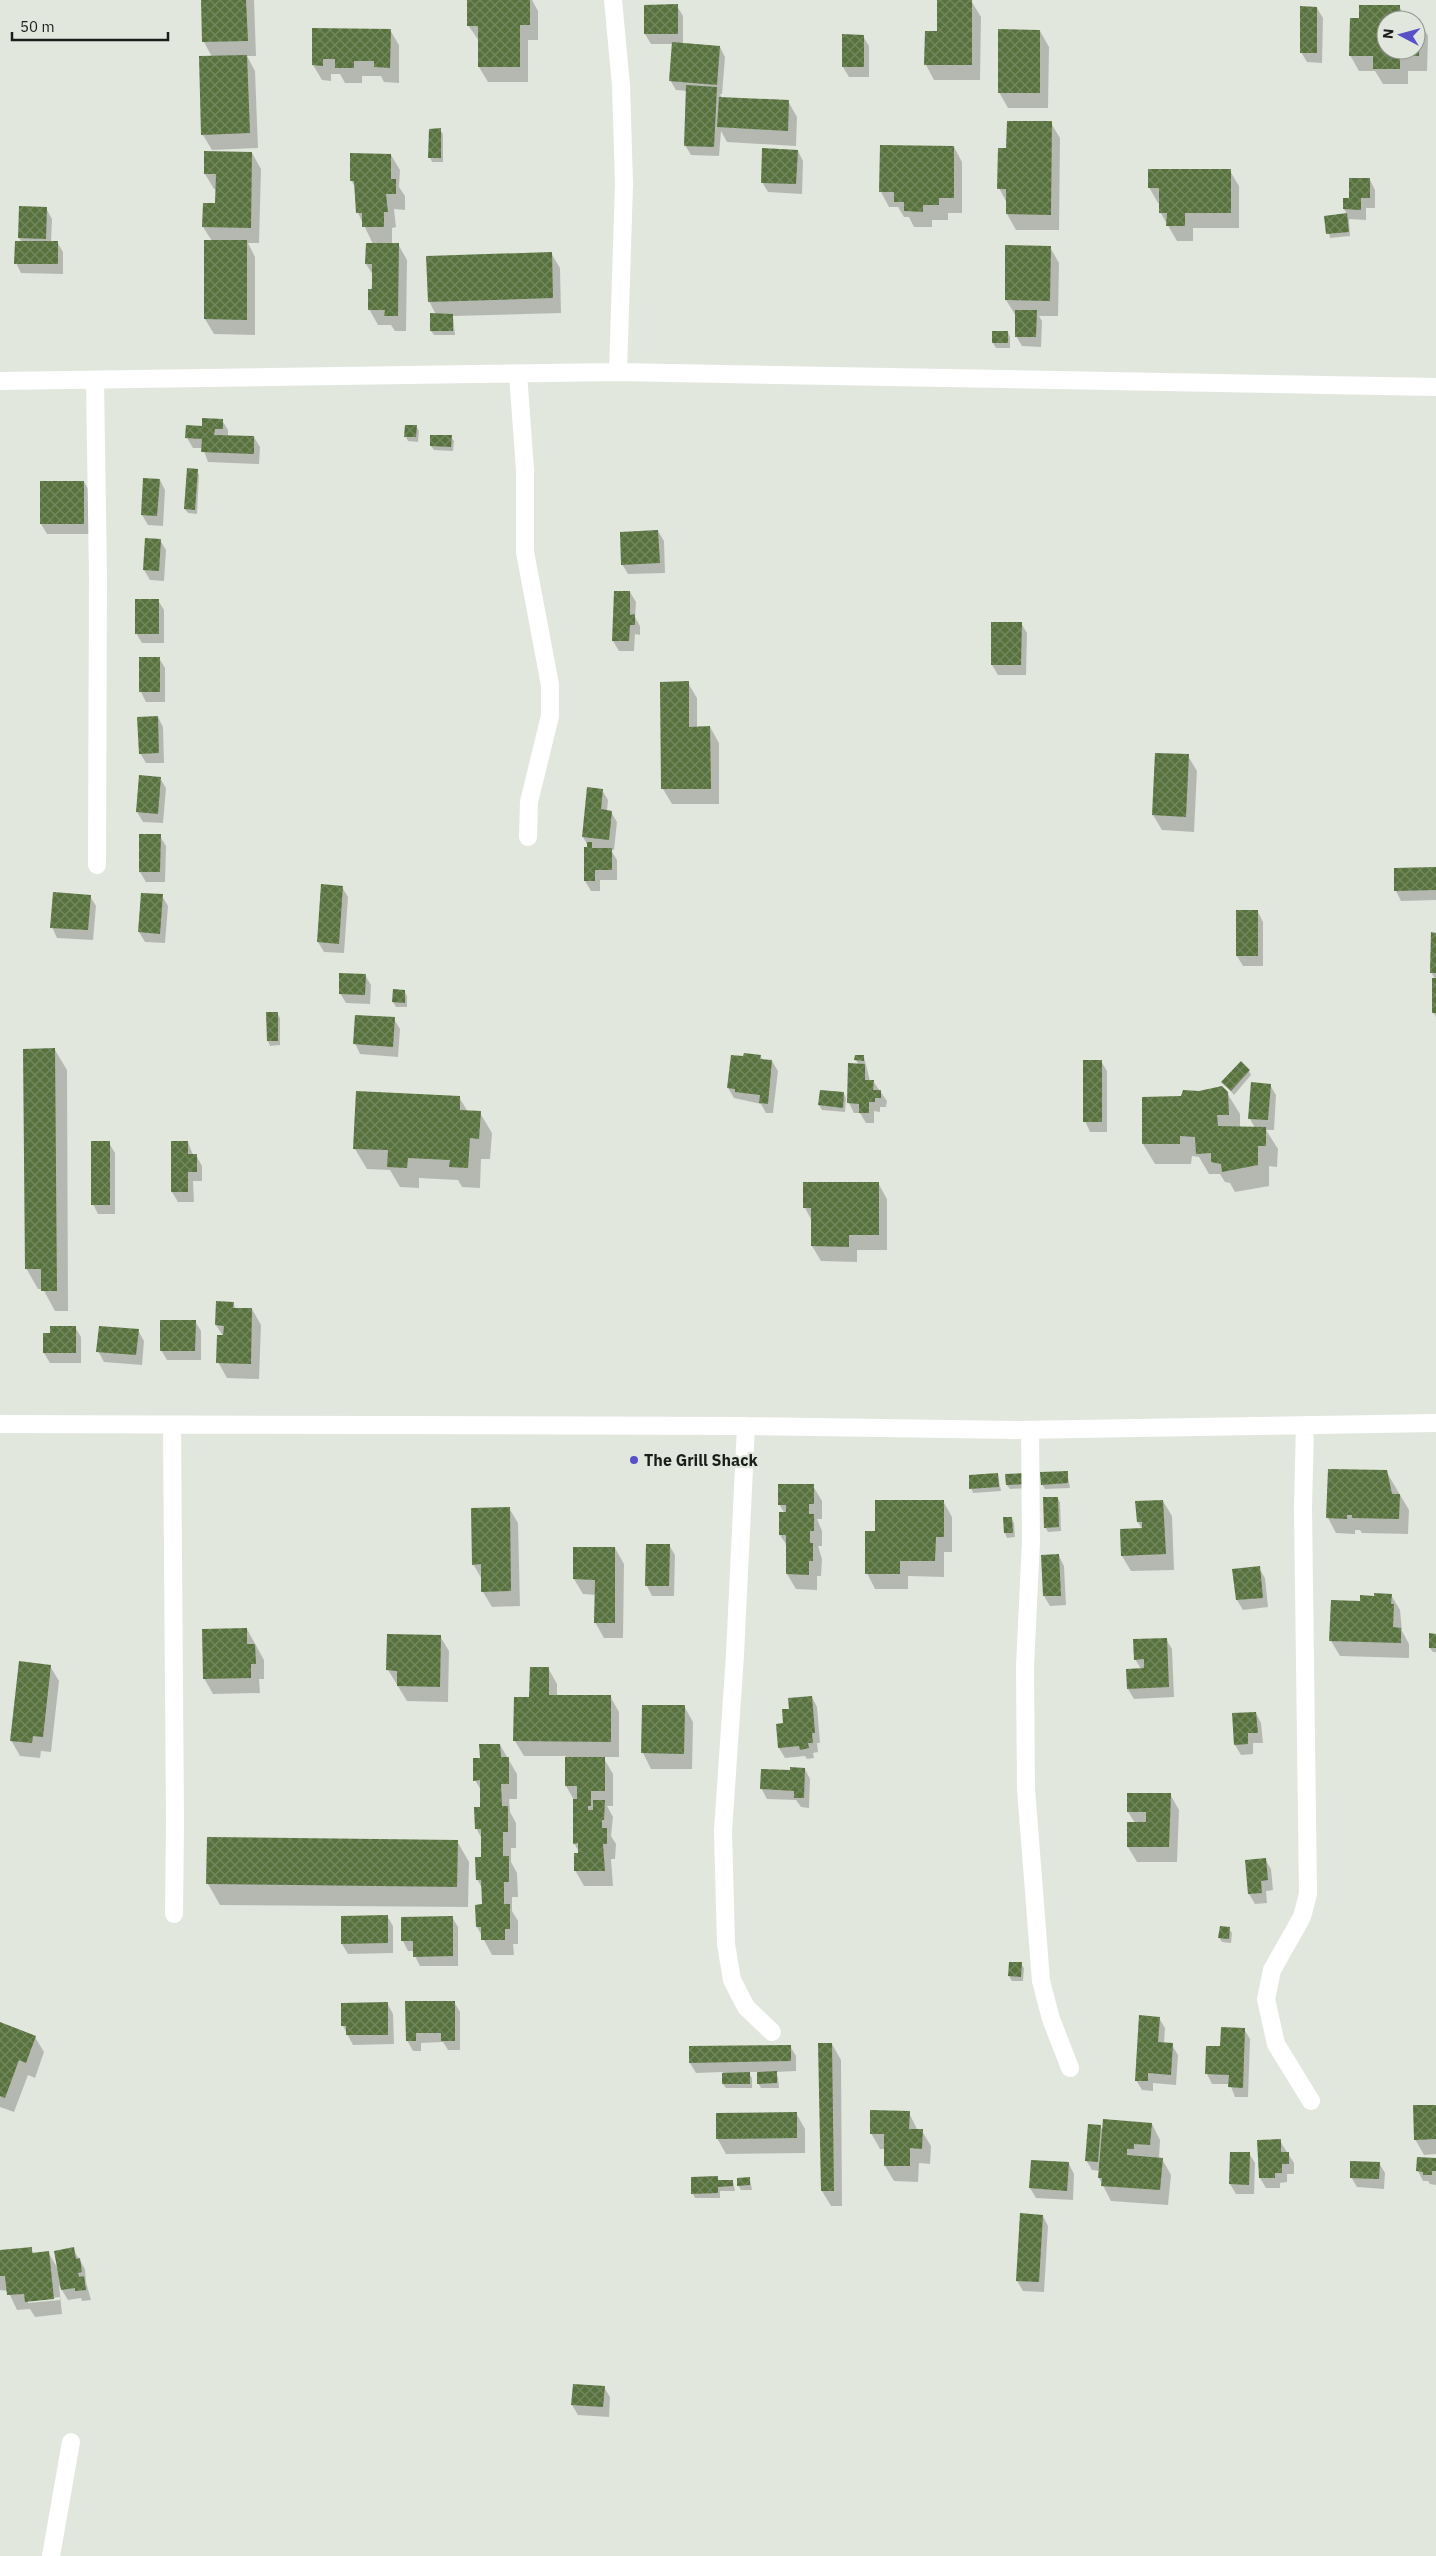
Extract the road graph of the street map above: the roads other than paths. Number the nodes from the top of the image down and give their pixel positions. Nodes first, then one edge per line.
1 (613, 0) edge
2 (618, 372) junction
3 (518, 374) junction
4 (0, 381) edge
5 (95, 381) junction
6 (1436, 387) edge
7 (528, 837) dead end
8 (96, 865) dead end
9 (1436, 1423) edge
10 (0, 1424) edge
11 (172, 1425) junction
12 (1305, 1425) junction
13 (746, 1426) junction
14 (1030, 1430) junction
15 (174, 1914) dead end
16 (772, 2032) dead end
17 (1070, 2068) dead end
18 (1310, 2101) dead end
19 (71, 2442) dead end
20 (51, 2556) edge

1 - 2 street
2 - 3 street
2 - 6 street
3 - 5 street
3 - 7 street
4 - 5 street
5 - 8 street
9 - 12 street
10 - 11 street
11 - 13 street
11 - 15 street
12 - 14 street
12 - 18 street
13 - 14 street
13 - 16 street
14 - 17 street
19 - 20 street

